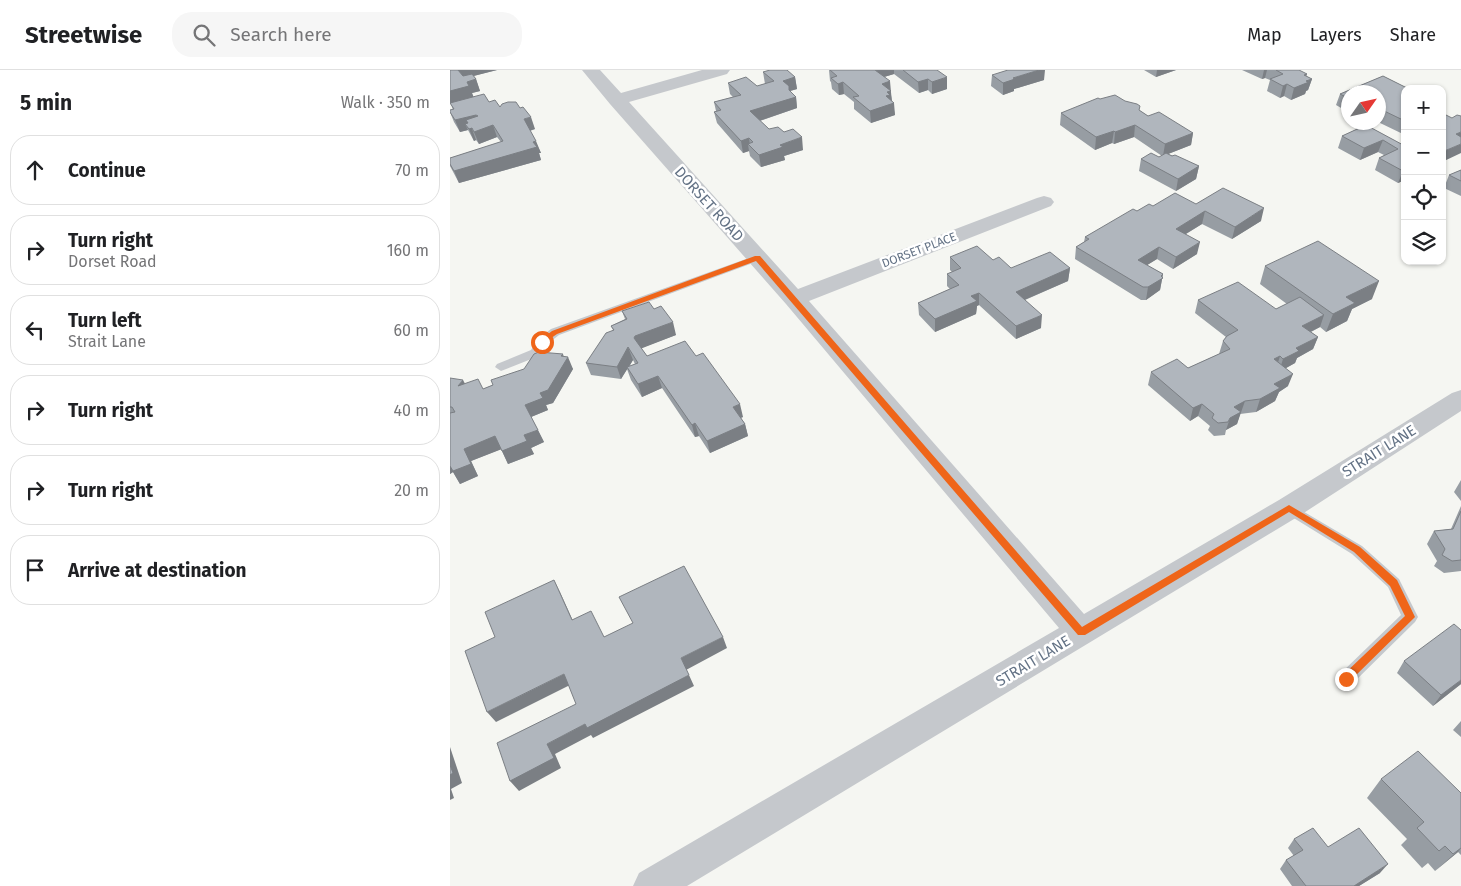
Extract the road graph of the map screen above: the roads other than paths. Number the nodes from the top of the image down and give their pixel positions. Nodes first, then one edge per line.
1 (591, 70) edge
2 (721, 70) edge
3 (616, 100) junction
4 (1044, 202) dead end
5 (757, 258) junction
6 (794, 299) junction
7 (501, 367) dead end
8 (1461, 399) edge
9 (1289, 508) junction
10 (1081, 632) junction
11 (1346, 679) dead end
12 (652, 886) edge

1 - 3 street, DORSET ROAD
2 - 3 street
3 - 5 street, DORSET ROAD
4 - 6 street, DORSET PLACE
5 - 6 street, DORSET ROAD
5 - 7 lane
6 - 10 street, DORSET ROAD
8 - 9 street, STRAIT LANE
9 - 10 street, STRAIT LANE
9 - 11 lane
10 - 12 street, STRAIT LANE

